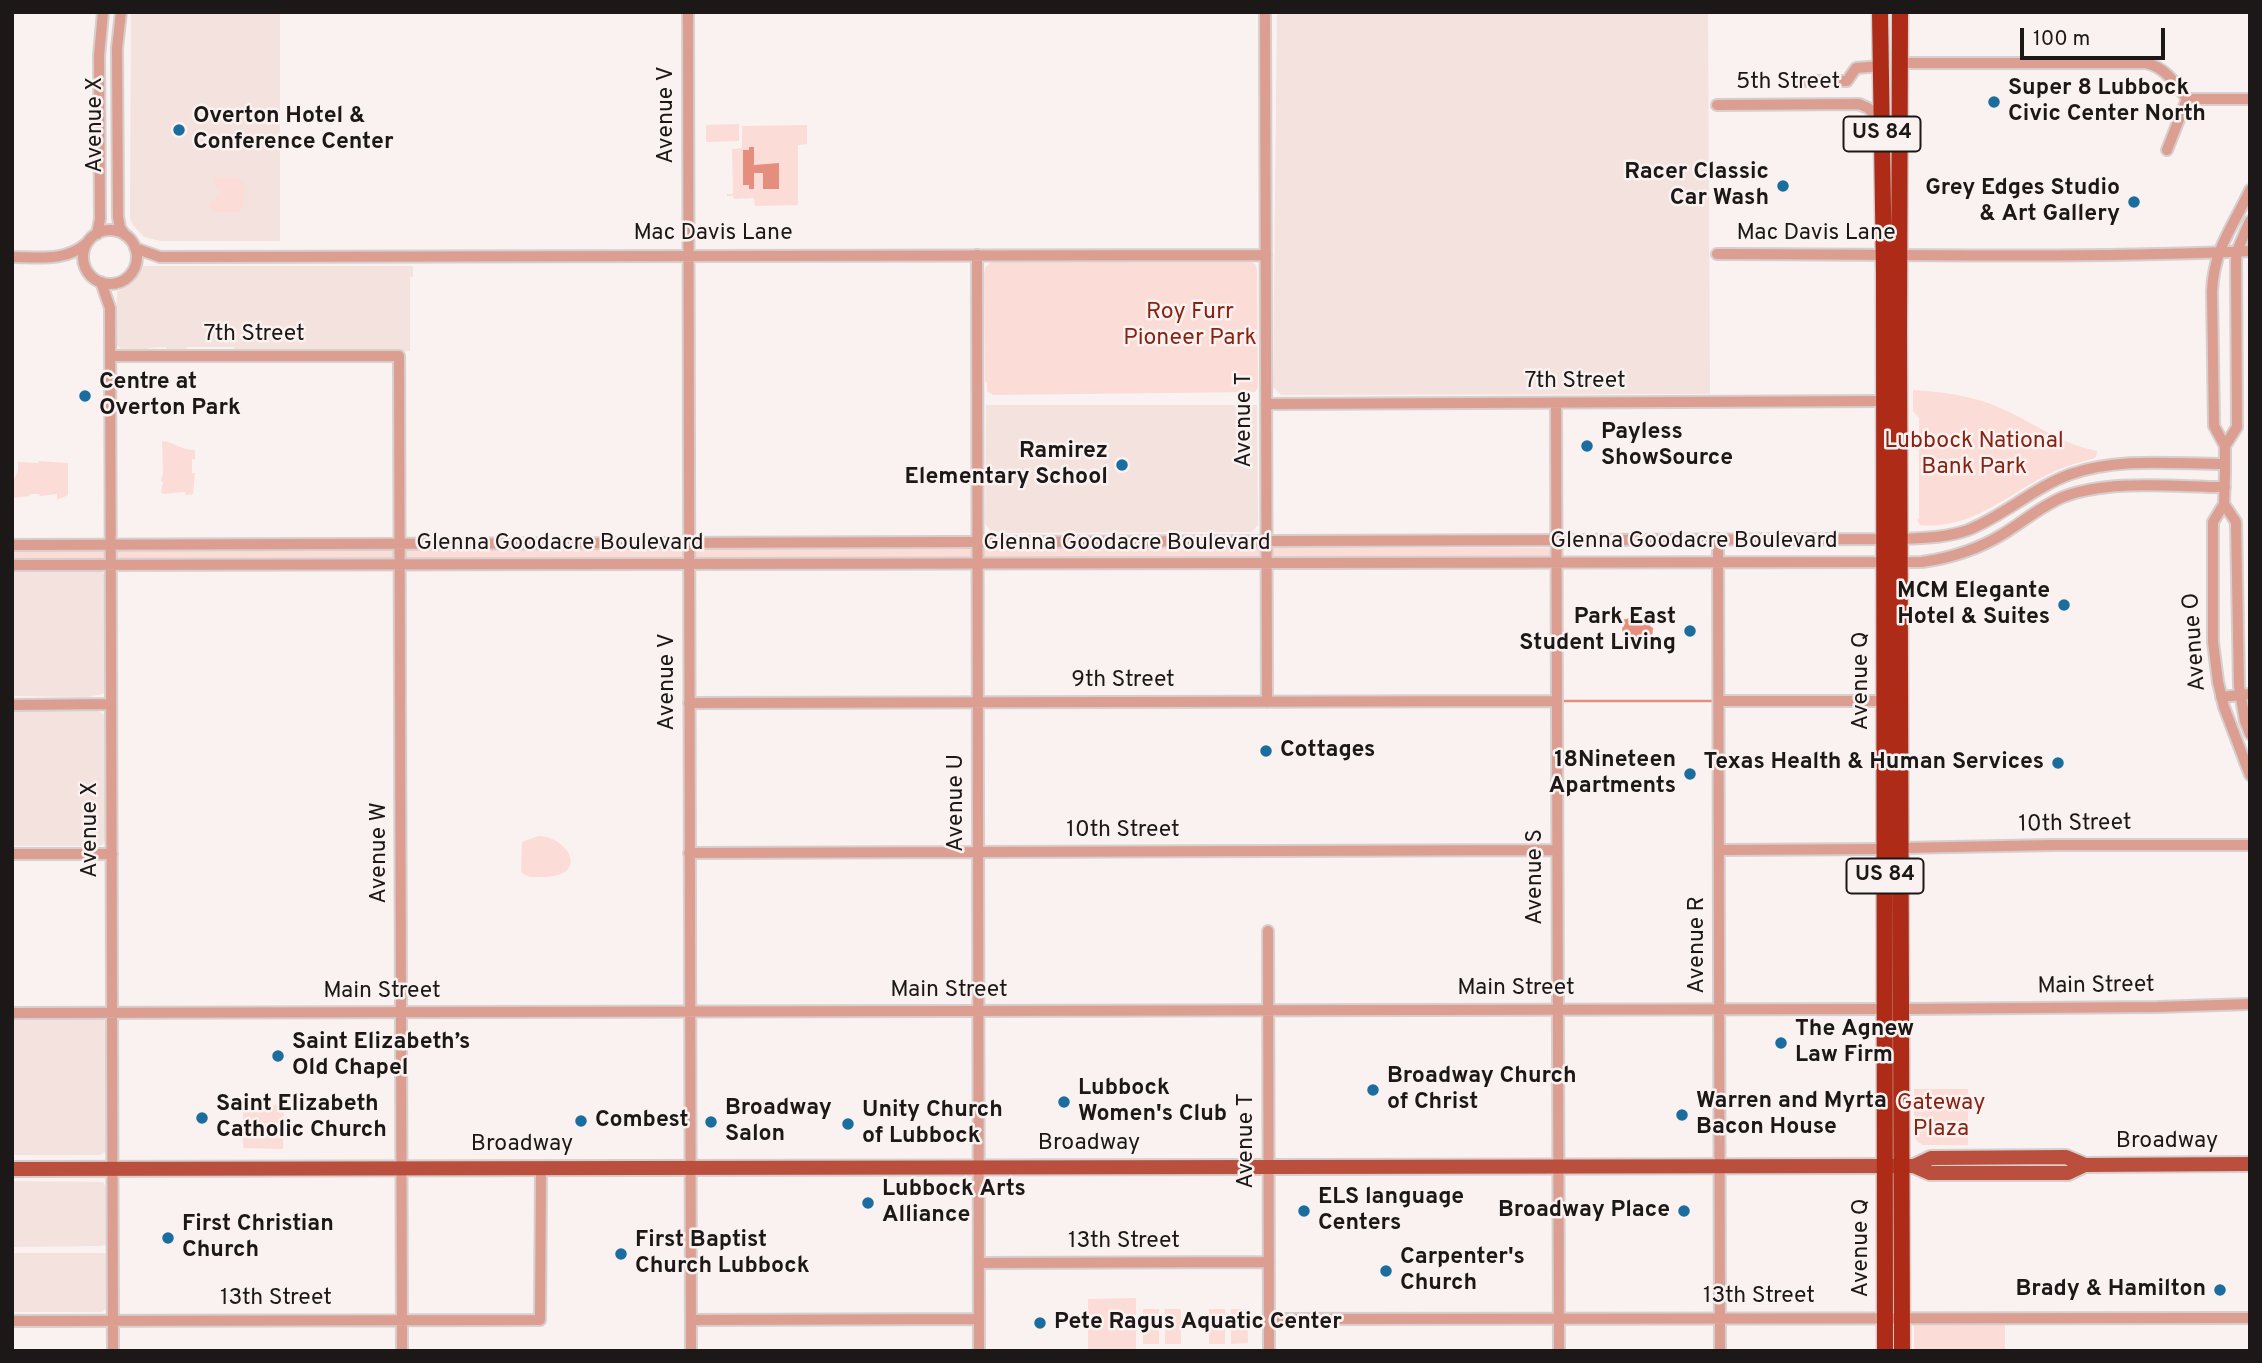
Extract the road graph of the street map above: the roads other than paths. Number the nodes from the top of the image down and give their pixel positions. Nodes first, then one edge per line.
1 (103, 12) edge
2 (121, 12) edge
3 (688, 12) edge
4 (1265, 12) edge
5 (1880, 12) edge
6 (1900, 12) edge
7 (1899, 63) junction
8 (1881, 66) junction
9 (1798, 81) dead end
10 (1881, 89) junction
11 (2187, 99) junction
12 (2250, 99) edge
13 (1717, 104) dead end
14 (1859, 104) junction
15 (1882, 121) junction
16 (2167, 150) dead end
17 (2250, 190) edge
18 (2250, 221) edge
19 (97, 234) junction
20 (125, 235) junction
21 (87, 243) junction
22 (135, 248) junction
23 (2237, 251) junction
24 (2250, 251) edge
25 (2217, 253) junction
26 (1717, 254) dead end
27 (688, 255) junction
28 (977, 255) junction
29 (1266, 255) junction
30 (1892, 255) junction
31 (12, 257) edge
32 (60, 257) junction
33 (160, 257) junction
34 (134, 269) junction
35 (86, 270) junction
36 (121, 281) junction
37 (101, 282) junction
38 (110, 308) junction
39 (110, 356) junction
40 (399, 356) joint
41 (1885, 401) junction
42 (1556, 403) junction
43 (1266, 404) junction
44 (2225, 446) junction
45 (2225, 464) junction
46 (2225, 487) junction
47 (2224, 504) junction
48 (1718, 539) junction
49 (1892, 539) junction
50 (1556, 540) junction
51 (1267, 541) junction
52 (978, 542) junction
53 (688, 543) junction
54 (400, 544) junction
55 (12, 545) edge
56 (110, 545) junction
57 (1892, 562) junction
58 (1556, 563) junction
59 (1718, 563) junction
60 (12, 565) edge
61 (110, 565) junction
62 (400, 565) junction
63 (689, 565) junction
64 (978, 565) junction
65 (1267, 565) junction
66 (2245, 695) edge
67 (2221, 697) junction
68 (1557, 701) junction
69 (1719, 701) junction
70 (1885, 701) junction
71 (1267, 702) junction
72 (689, 703) junction
73 (978, 703) junction
74 (111, 704) junction
75 (12, 705) edge
76 (2250, 734) edge
77 (2250, 775) edge
78 (2250, 845) edge
79 (1893, 849) junction
80 (1557, 850) junction
81 (1719, 850) junction
82 (978, 852) junction
83 (689, 853) junction
84 (12, 854) edge
85 (112, 854) junction
86 (1268, 931) dead end
87 (2250, 1004) edge
88 (1893, 1009) junction
89 (1558, 1010) junction
90 (1719, 1010) junction
91 (1268, 1011) junction
92 (690, 1012) junction
93 (978, 1012) junction
94 (12, 1013) edge
95 (112, 1013) junction
96 (401, 1013) junction
97 (2250, 1164) edge
98 (1268, 1166) junction
99 (1558, 1166) junction
100 (1719, 1166) junction
101 (1900, 1166) junction
102 (691, 1167) junction
103 (979, 1167) junction
104 (113, 1168) junction
105 (402, 1168) junction
106 (541, 1168) junction
107 (12, 1169) edge
108 (1269, 1262) junction
109 (979, 1264) junction
110 (1720, 1318) junction
111 (1893, 1318) junction
112 (2250, 1318) edge
113 (1269, 1319) junction
114 (1559, 1319) junction
115 (113, 1320) junction
116 (402, 1320) junction
117 (691, 1320) junction
118 (979, 1320) junction
119 (12, 1321) edge
120 (113, 1351) edge
121 (402, 1351) edge
122 (691, 1351) edge
123 (979, 1351) edge
124 (1269, 1351) edge
125 (1559, 1351) edge
126 (1720, 1351) edge
127 (1885, 1351) edge
128 (1902, 1351) edge

1 - 19 street, Avenue X
2 - 20 street, Avenue X
3 - 27 street, Avenue V
4 - 29 street, Avenue T
5 - 8 highway, Avenue Q / US 84
6 - 7 highway, Avenue Q / US 84
7 - 11 street
7 - 30 highway, Avenue Q / US 84
8 - 9 street
8 - 10 highway, Avenue Q / US 84
10 - 14 street, 5th Street
10 - 15 highway, Avenue Q / US 84
11 - 12 street
11 - 16 street
13 - 14 street, 5th Street
14 - 15 street, 5th Street
15 - 30 highway, Avenue Q / US 84
17 - 25 street, Avenue O
18 - 23 street, Avenue O
19 - 20 street
19 - 21 street
20 - 22 street
21 - 32 street
21 - 35 street
22 - 33 street
22 - 34 street
23 - 24 street, Mac Davis Lane
23 - 25 street, Mac Davis Lane
23 - 44 street, Avenue O
25 - 30 street, Mac Davis Lane
25 - 44 street, Avenue O
26 - 30 street, Mac Davis Lane
27 - 28 street, Mac Davis Lane
27 - 33 street, Mac Davis Lane
27 - 53 street, Avenue V
28 - 29 street, Mac Davis Lane
28 - 52 street, Avenue U
29 - 43 street, Avenue T
30 - 41 highway, Avenue Q / US 84
30 - 49 highway, Avenue Q / US 84
31 - 32 street
32 - 35 street
33 - 34 street
34 - 36 street
35 - 37 street
36 - 37 street
36 - 38 street, Avenue X
37 - 38 street, Avenue X
38 - 39 street, Avenue X
39 - 40 street, 7th Street
39 - 56 street, Avenue X
40 - 54 street, Avenue W
41 - 42 street, 7th Street
41 - 49 highway, Avenue Q / US 84
42 - 43 street, 7th Street
42 - 50 street, Avenue S
43 - 51 street, Avenue T
44 - 45 street, Avenue O
45 - 46 street, Avenue O
45 - 49 street, Glenna Goodacre Boulevard
46 - 47 street, Avenue O
46 - 57 street, Glenna Goodacre Boulevard
47 - 66 street, Avenue O
47 - 67 street, Avenue O
48 - 49 street, Glenna Goodacre Boulevard
48 - 50 street, Glenna Goodacre Boulevard
48 - 59 street, Avenue R
49 - 57 highway, Avenue Q / US 84
50 - 51 street, Glenna Goodacre Boulevard
50 - 58 street, Avenue S
51 - 52 street, Glenna Goodacre Boulevard
51 - 65 street, Avenue T
52 - 53 street, Glenna Goodacre Boulevard
52 - 64 street, Avenue U
53 - 54 street, Glenna Goodacre Boulevard
53 - 63 street, Avenue V
54 - 56 street, Glenna Goodacre Boulevard
54 - 62 street, Avenue W
55 - 56 street, Glenna Goodacre Boulevard
56 - 61 street, Avenue X
57 - 59 street, Glenna Goodacre Boulevard
57 - 70 highway, Avenue Q / US 84
57 - 79 highway, Avenue Q / US 84
58 - 59 street, Glenna Goodacre Boulevard
58 - 65 street, Glenna Goodacre Boulevard
58 - 68 street, Avenue S
59 - 69 street, Avenue R
60 - 61 street, Glenna Goodacre Boulevard
61 - 62 street, Glenna Goodacre Boulevard
61 - 74 street, Avenue X
62 - 63 street, Glenna Goodacre Boulevard
62 - 96 street, Avenue W
63 - 64 street, Glenna Goodacre Boulevard
63 - 72 street, Avenue V
64 - 65 street, Glenna Goodacre Boulevard
64 - 73 street, Avenue U
65 - 71 street, Avenue T
66 - 67 street
66 - 76 street, Avenue O
67 - 77 street, Avenue O
68 - 71 street, 9th Street
68 - 80 street, Avenue S
69 - 70 street
69 - 81 street, Avenue R
70 - 79 highway, Avenue Q / US 84
71 - 73 street, 9th Street
72 - 73 street, 9th Street
72 - 83 street, Avenue V
73 - 82 street, Avenue U
74 - 75 street
74 - 85 street, Avenue X
78 - 79 street, 10th Street
79 - 81 street, 10th Street
79 - 88 highway, Avenue Q / US 84
79 - 88 highway, Avenue Q / US 84
80 - 82 street, 10th Street
80 - 89 street, Avenue S
81 - 90 street, Avenue R
82 - 83 street, 10th Street
82 - 93 street, Avenue U
83 - 92 street, Avenue V
84 - 85 street
85 - 95 street, Avenue X
86 - 91 street, Avenue T
87 - 88 street, Main Street
88 - 90 street, Main Street
88 - 101 highway, Avenue Q / US 84
89 - 90 street, Main Street
89 - 91 street, Main Street
89 - 99 street, Avenue S
90 - 100 street, Avenue R
91 - 93 street, Main Street
91 - 98 street, Avenue T
92 - 93 street, Main Street
92 - 96 street, Main Street
92 - 102 street, Avenue V
93 - 103 street, Avenue U
94 - 95 street, Main Street
95 - 96 street, Main Street
95 - 104 street, Avenue X
96 - 105 street, Avenue W
97 - 101 main road, Broadway
98 - 99 main road, Broadway
98 - 103 main road, Broadway
98 - 108 street, Avenue T
99 - 100 main road, Broadway
99 - 114 street, Avenue S
100 - 101 main road, Broadway
100 - 110 street, Avenue R
101 - 111 highway, Avenue Q / US 84
102 - 103 main road, Broadway
102 - 106 main road, Broadway
102 - 117 street, Avenue V
103 - 109 street, Avenue U
104 - 105 main road, Broadway
104 - 107 main road, Broadway
104 - 115 street, Avenue X
105 - 106 main road, Broadway
105 - 116 street, Avenue W
106 - 116 street, 13th Street
108 - 109 street, 13th Street
108 - 113 street, Avenue T
109 - 118 street, Avenue U
110 - 111 street, 13th Street
110 - 114 street, 13th Street
110 - 126 street, Avenue R
111 - 112 street, 13th Street
111 - 127 highway, Avenue Q / US 84
111 - 128 highway, Avenue Q / US 84
113 - 114 street, 13th Street
113 - 124 street, Avenue T
114 - 125 street, Avenue S
115 - 116 street, 13th Street
115 - 119 street, 13th Street
115 - 120 street, Avenue X
116 - 121 street, Avenue W
117 - 118 street
117 - 122 street, Avenue V
118 - 123 street, Avenue U

